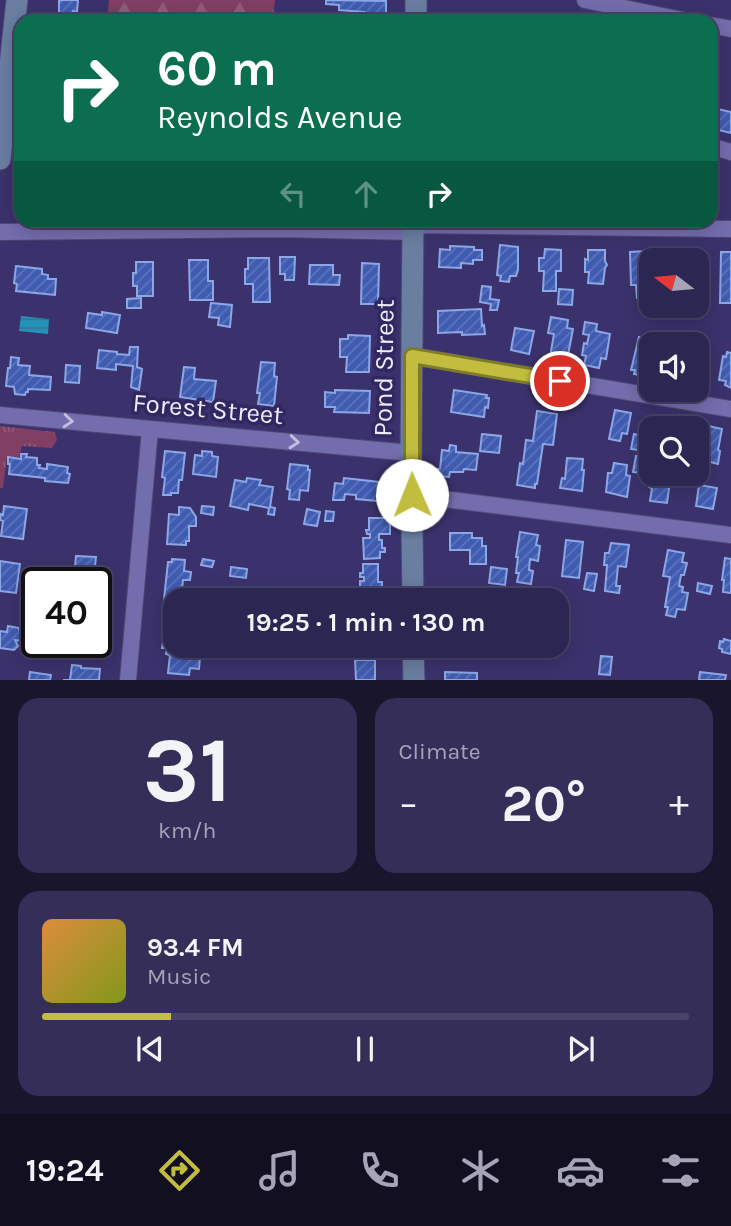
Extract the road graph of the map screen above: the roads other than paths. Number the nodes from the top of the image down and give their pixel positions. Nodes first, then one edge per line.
1 (18, 0) edge
2 (585, 0) edge
3 (653, 14) edge
4 (7, 26) edge
5 (0, 159) edge
6 (323, 228) edge
7 (413, 228) edge
8 (625, 228) edge
9 (731, 229) edge
10 (0, 232) edge
11 (412, 356) junction
12 (731, 409) edge
13 (0, 415) edge
14 (150, 429) junction
15 (411, 453) junction
16 (412, 495) junction
17 (731, 535) edge
18 (413, 588) edge
19 (414, 658) edge
20 (128, 680) edge
21 (414, 680) edge

1 - 4 street
2 - 3 street
4 - 5 street
6 - 10 street
7 - 11 street, Pond Street
8 - 9 street
11 - 12 street
11 - 15 street, Pond Street
13 -> 14 street, Forest Street
14 -> 15 street, Forest Street
14 - 20 street
15 - 16 street, Pond Street
16 - 17 street
16 - 18 street, Pond Street
19 - 21 street

